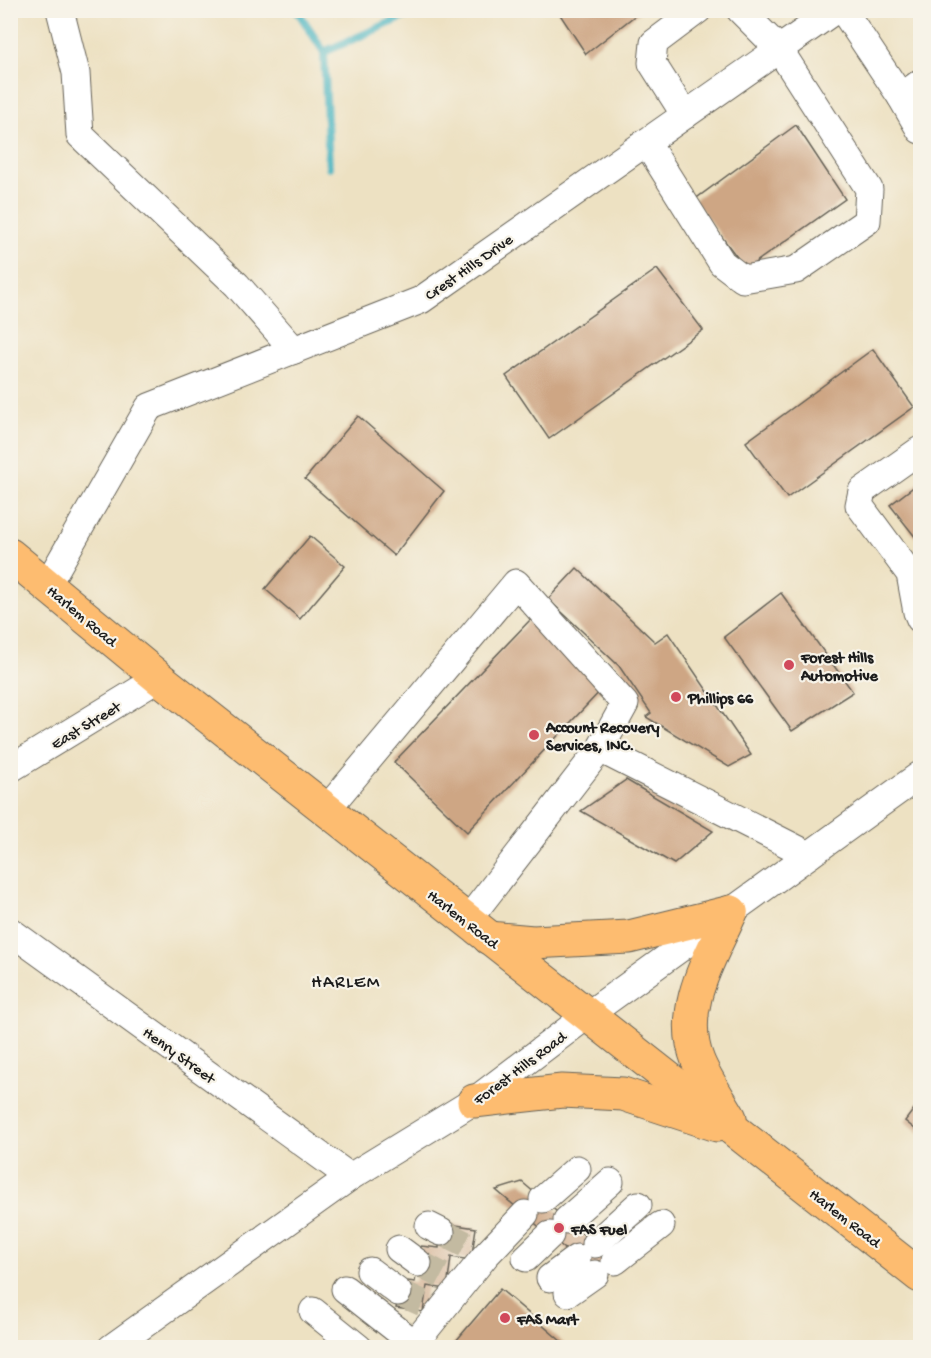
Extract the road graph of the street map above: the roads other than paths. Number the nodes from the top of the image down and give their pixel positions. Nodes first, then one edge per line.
1 (60, 10) edge
2 (698, 10) edge
3 (740, 10) edge
4 (835, 10) edge
5 (843, 10) edge
6 (779, 50) junction
7 (911, 90) edge
8 (685, 115) junction
9 (921, 130) edge
10 (646, 142) junction
11 (294, 350) junction
12 (921, 450) edge
13 (10, 555) edge
14 (47, 585) junction
15 (921, 619) edge
16 (159, 678) junction
17 (600, 749) junction
18 (10, 769) edge
19 (921, 776) edge
20 (327, 809) junction
21 (809, 855) junction
22 (730, 912) junction
23 (478, 930) junction
24 (10, 931) edge
25 (589, 1014) junction
26 (474, 1101) junction
27 (739, 1132) junction
28 (577, 1169) dead end
29 (350, 1177) junction
30 (610, 1182) dead end
31 (638, 1205) dead end
32 (662, 1225) dead end
33 (526, 1258) dead end
34 (595, 1259) junction
35 (370, 1271) dead end
36 (921, 1276) edge
37 (559, 1285) dead end
38 (345, 1289) dead end
39 (398, 1292) tunnel mouth
40 (313, 1311) dead end
41 (417, 1346) edge
42 (111, 1347) edge
43 (359, 1347) edge

1 - 11 street
2 - 8 street
3 - 6 street
4 - 6 street, Crest Hills Drive
5 - 7 street
6 - 8 street, Crest Hills Drive
6 - 10 street
7 - 9 street
8 - 10 street, Crest Hills Drive
10 - 11 street, Crest Hills Drive
11 - 14 street, Crest Hills Drive
12 - 15 street
13 - 14 main road, Harlem Road
14 - 16 main road, Harlem Road
16 - 18 street, East Street
16 - 20 main road, Harlem Road
17 - 20 street
17 - 21 street
17 - 23 street
19 - 21 street, Forest Hills Road
20 - 23 main road, Harlem Road
21 - 22 street, Forest Hills Road
22 - 23 main road
22 - 25 street, Forest Hills Road
22 - 27 main road
23 - 25 main road, Harlem Road
24 - 29 street, Henry Street
25 - 26 street, Forest Hills Road
25 - 27 main road, Harlem Road
26 - 27 main road
26 - 29 street, Forest Hills Road
27 - 36 main road, Harlem Road
28 - 41 street
29 - 42 street, Forest Hills Road
30 - 33 street
31 - 34 street
32 - 34 street
34 - 37 street
35 - 39 street
38 - 41 street
40 - 43 street

